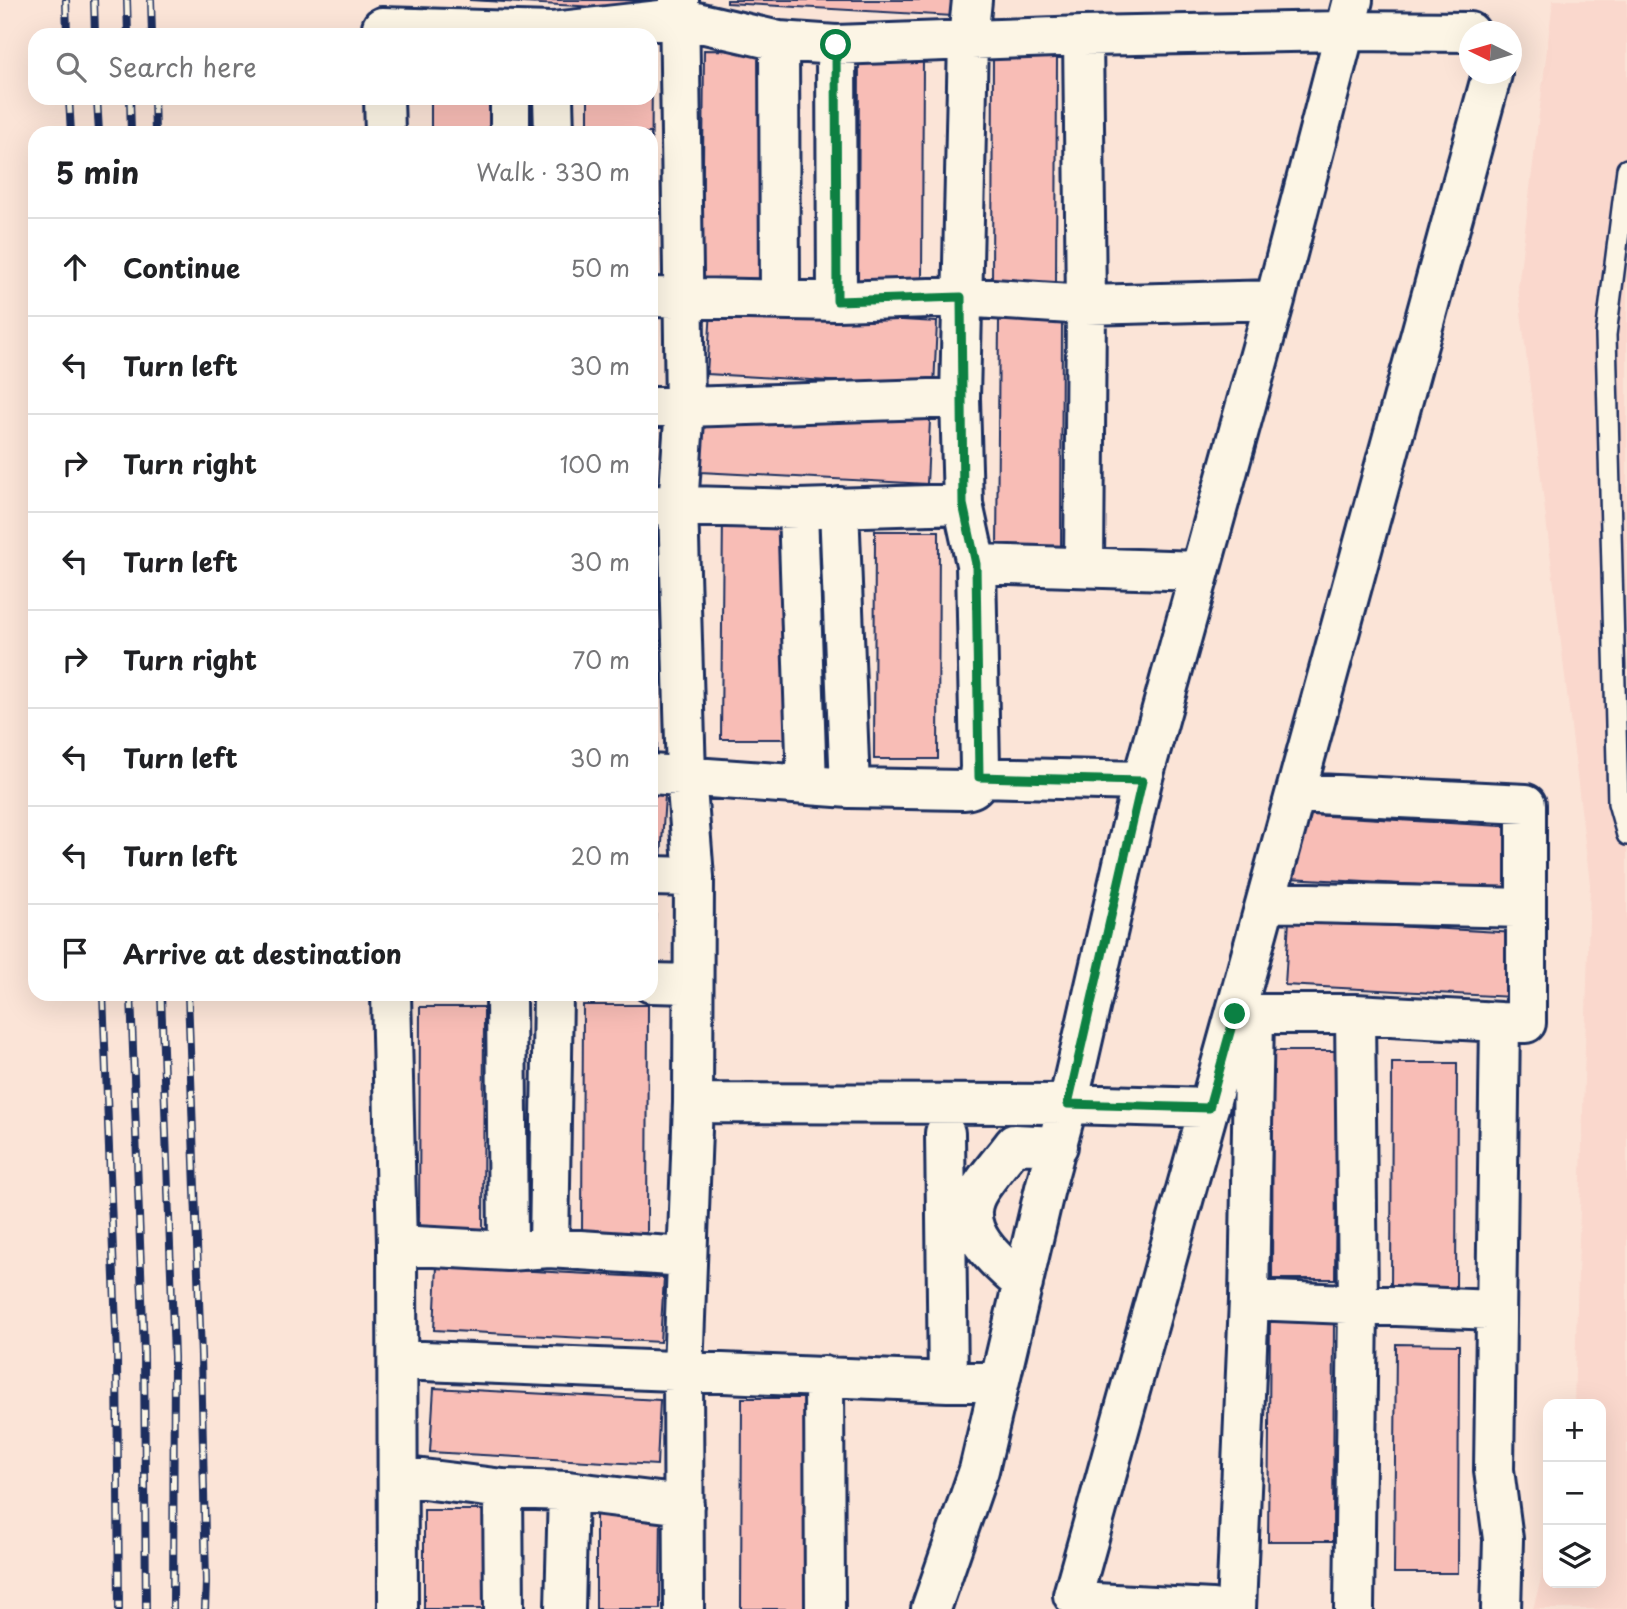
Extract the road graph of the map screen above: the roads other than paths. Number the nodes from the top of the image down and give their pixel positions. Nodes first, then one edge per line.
1 (972, 0) edge
2 (679, 9) edge
3 (1349, 16) edge
4 (384, 21) edge
5 (458, 28) edge
6 (582, 28) edge
7 (1459, 31) edge
8 (1083, 36) junction
9 (968, 40) junction
10 (779, 41) junction
11 (836, 45) junction
12 (1489, 84) edge
13 (384, 105) edge
14 (510, 105) edge
15 (554, 105) edge
16 (385, 126) edge
17 (510, 126) edge
18 (554, 126) edge
19 (1627, 169) edge
20 (667, 296) edge
21 (961, 297) junction
22 (780, 299) junction
23 (1275, 300) junction
24 (837, 301) junction
25 (1086, 305) junction
26 (1617, 387) edge
27 (960, 398) junction
28 (668, 407) edge
29 (963, 504) junction
30 (664, 505) edge
31 (839, 507) junction
32 (798, 509) junction
33 (976, 564) junction
34 (1084, 568) junction
35 (1200, 570) junction
36 (669, 774) edge
37 (979, 777) junction
38 (1142, 781) junction
39 (807, 785) junction
40 (850, 788) junction
41 (1296, 793) junction
42 (1627, 835) edge
43 (658, 876) edge
44 (694, 877) junction
45 (1266, 902) junction
46 (1526, 908) junction
47 (658, 983) edge
48 (692, 984) junction
49 (391, 1001) edge
50 (506, 1001) edge
51 (553, 1001) edge
52 (1355, 1014) junction
53 (1245, 1015) junction
54 (1500, 1022) junction
55 (692, 1103) junction
56 (1068, 1104) junction
57 (1209, 1108) junction
58 (945, 1133) dead end
59 (1058, 1146) junction
60 (397, 1245) junction
61 (549, 1248) junction
62 (508, 1251) junction
63 (687, 1257) junction
64 (1023, 1284) junction
65 (1249, 1300) junction
66 (1358, 1304) junction
67 (1494, 1310) junction
68 (398, 1360) junction
69 (683, 1371) junction
70 (824, 1376) junction
71 (948, 1382) junction
72 (999, 1382) junction
73 (399, 1476) junction
74 (503, 1489) junction
75 (568, 1490) junction
76 (684, 1505) junction
77 (1083, 1604) edge
78 (398, 1609) edge
79 (504, 1609) edge
80 (565, 1609) edge
81 (684, 1609) edge
82 (825, 1609) edge
83 (931, 1609) edge
84 (1200, 1609) edge
85 (1212, 1609) edge
86 (1236, 1609) edge
87 (1354, 1609) edge
88 (1501, 1609) edge

1 - 9 street
2 - 6 street
2 - 10 street
2 - 20 street
3 - 7 street
3 - 8 street
3 - 23 street
4 - 5 street
8 - 9 street
8 - 25 street
9 - 11 street
9 - 21 street
10 - 11 street
10 - 22 street
11 - 24 street
12 - 41 street
13 - 16 street
14 - 17 street
15 - 18 street
19 - 26 lane
20 - 22 street
20 - 28 street
21 - 24 street
21 - 25 street
21 - 27 street
22 - 24 street
23 - 25 street
23 - 35 street
25 - 34 street
26 - 42 lane
27 - 28 street
27 - 29 street
28 - 30 street
29 - 31 street
29 - 33 street
30 - 32 street
30 - 36 street
31 - 32 street
31 - 40 street
32 - 39 street
33 - 34 street
33 - 37 street
34 - 35 street
35 - 38 street
36 - 39 street
36 - 44 street
37 - 38 street
37 - 40 street
38 - 56 street
39 - 40 street
41 - 45 street
41 - 46 street
43 - 44 street
44 - 48 street
45 - 46 street
45 - 53 street
46 - 54 street
47 - 48 street
48 - 55 street
49 - 60 street
50 - 62 street
51 - 61 street
52 - 53 street
52 - 54 street
52 - 66 street
53 - 57 street
53 - 65 street
54 - 67 street
55 - 56 street
55 - 63 street
56 - 57 street
56 - 59 street
57 - 77 street
58 - 71 street
59 - 64 street
59 - 64 street
60 - 62 street
60 - 68 street
61 - 62 street
61 - 63 street
63 - 69 street
64 - 72 street
65 - 66 street
65 - 86 street
66 - 67 street
66 - 87 street
67 - 88 street
68 - 69 street
68 - 73 street
69 - 70 street
69 - 76 street
70 - 71 street
70 - 82 street
71 - 72 street
72 - 83 street
73 - 74 street
73 - 78 street
74 - 75 street
74 - 79 street
75 - 76 street
75 - 80 street
76 - 81 street
77 - 84 street
84 - 85 street

